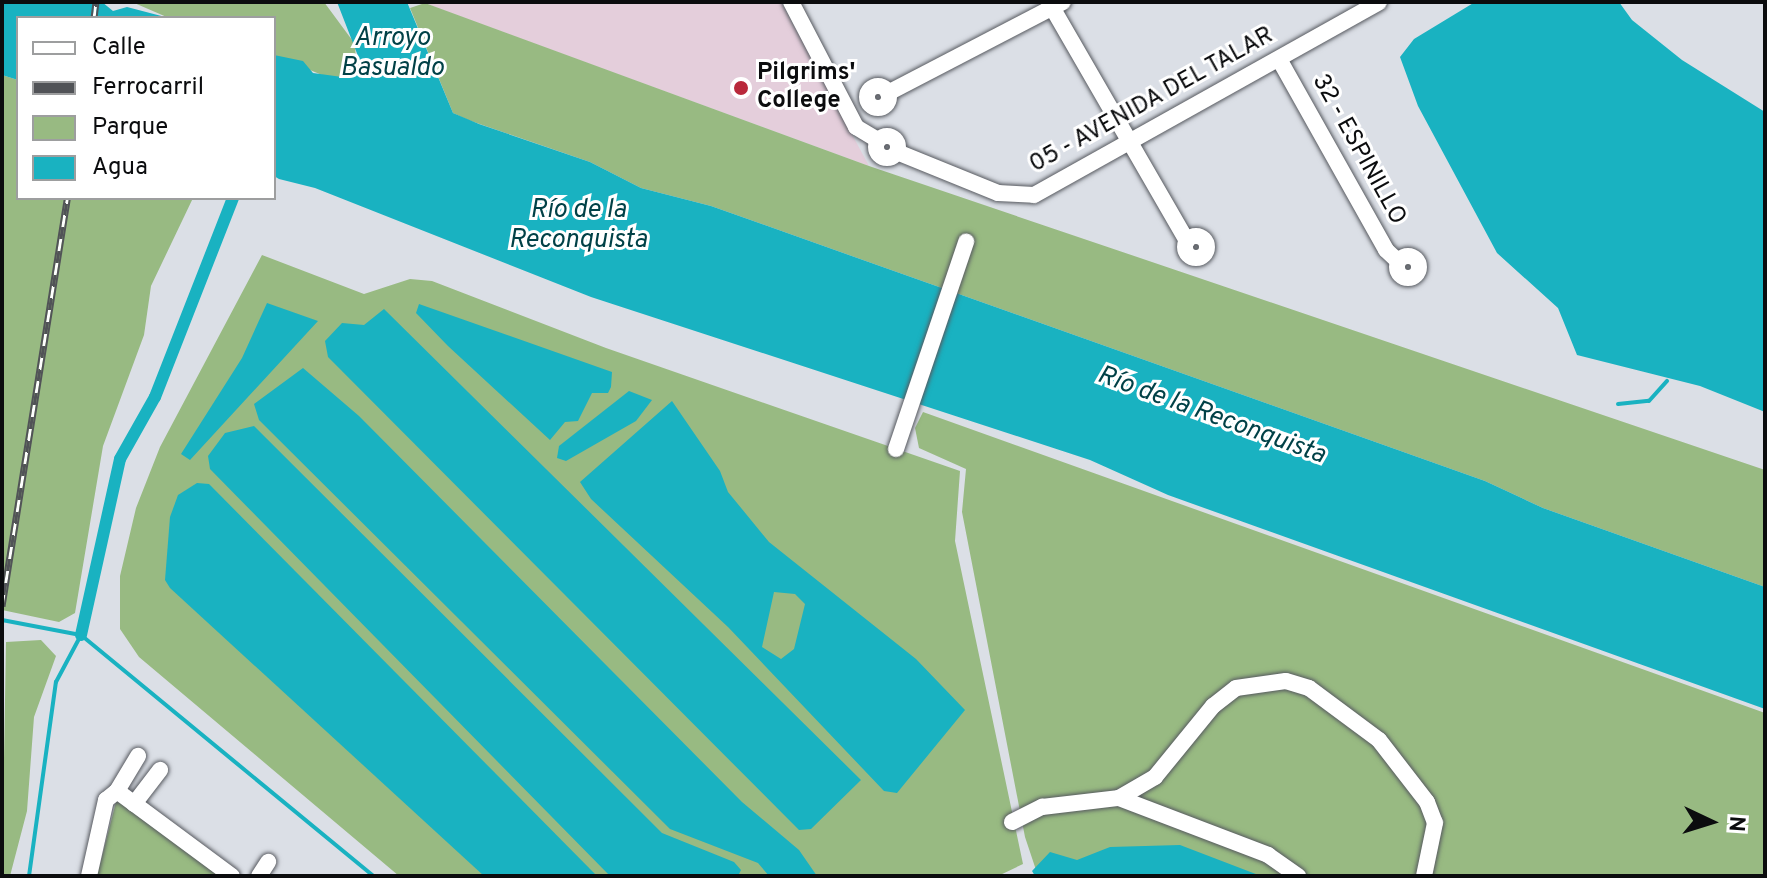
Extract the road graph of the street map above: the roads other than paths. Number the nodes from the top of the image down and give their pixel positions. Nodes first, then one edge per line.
1 (791, 2) edge
2 (1379, 2) edge
3 (1055, 4) edge
4 (1279, 59) junction
5 (888, 93) dead end
6 (1130, 143) junction
7 (1187, 241) dead end
8 (966, 242) dead end
9 (1398, 261) dead end
10 (896, 449) dead end
11 (138, 756) dead end
12 (160, 770) dead end
13 (117, 791) junction
14 (1119, 798) junction
15 (134, 804) junction
16 (1012, 822) dead end
17 (268, 862) dead end
18 (89, 876) edge
19 (232, 876) edge
20 (259, 876) edge
21 (1298, 876) edge
22 (1424, 876) edge

1 - 6 street, 05 - AVENIDA DEL TALAR
2 - 4 street, 05 - AVENIDA DEL TALAR
3 - 5 street
3 - 6 street
4 - 6 street, 05 - AVENIDA DEL TALAR
4 - 9 street, 32 - ESPINILLO
6 - 7 street
8 - 10 street
11 - 13 street
12 - 15 street
13 - 15 street
13 - 18 street
14 - 16 street
14 - 21 street
14 - 22 street
15 - 19 street
17 - 20 street

